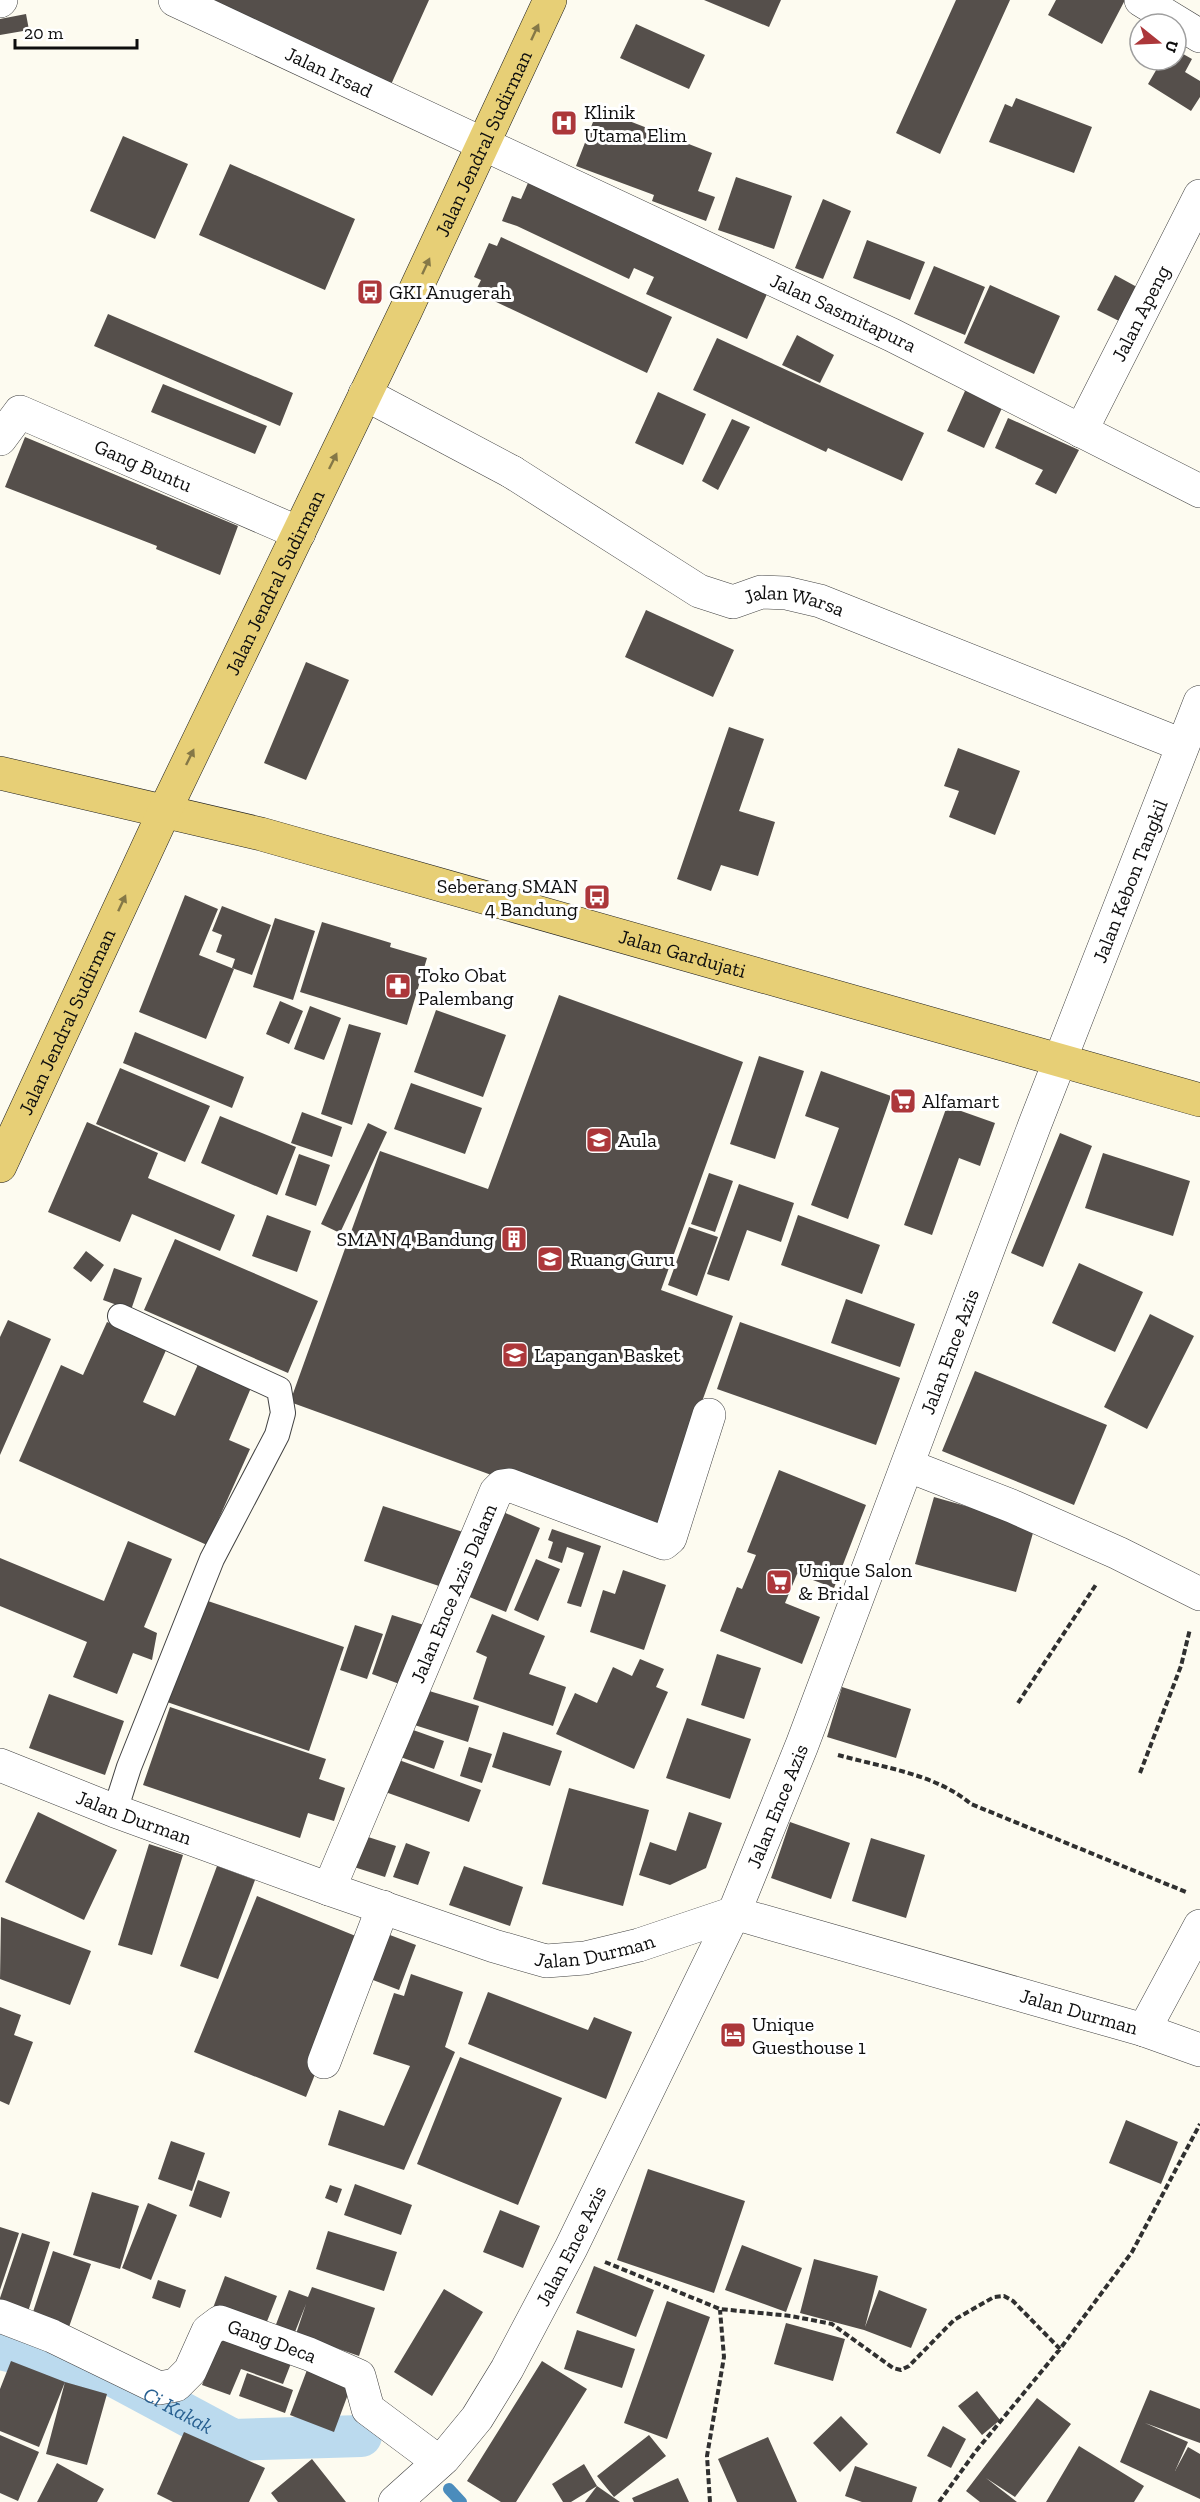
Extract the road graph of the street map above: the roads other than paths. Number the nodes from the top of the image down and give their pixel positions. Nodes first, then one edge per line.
1 (175, 0) edge
2 (550, 0) edge
3 (1141, 0) edge
4 (1200, 36) edge
5 (482, 144) junction
6 (1200, 196) edge
7 (365, 394) junction
8 (1081, 431) junction
9 (0, 439) edge
10 (1200, 491) edge
11 (299, 533) junction
12 (1200, 702) edge
13 (1182, 745) junction
14 (0, 773) edge
15 (165, 810) junction
16 (1061, 1060) junction
17 (1200, 1100) edge
18 (0, 1166) edge
19 (120, 1316) dead end
20 (710, 1415) dead end
21 (909, 1466) junction
22 (1196, 1608) edge
23 (0, 1765) edge
24 (115, 1811) junction
25 (329, 1889) junction
26 (382, 1908) junction
27 (734, 1913) junction
28 (1200, 1926) edge
29 (1144, 2030) junction
30 (1200, 2050) edge
31 (324, 2062) dead end
32 (0, 2316) edge
33 (439, 2462) junction
34 (395, 2502) edge

1 - 5 street, Jalan Irsad
5 -> 2 main road, Jalan Jendral Sudirman
3 - 4 street
7 -> 5 main road, Jalan Jendral Sudirman
5 - 8 street, Jalan Sasmitapura
6 - 8 street, Jalan Apeng
11 -> 7 main road, Jalan Jendral Sudirman
7 - 13 street, Jalan Warsa
8 - 10 street, Jalan Sasmitapura
9 - 11 street, Gang Buntu
15 -> 11 main road, Jalan Jendral Sudirman
12 - 13 street, Jalan Kebon Tangkil
13 - 16 street, Jalan Kebon Tangkil
14 - 15 main road, Jalan Gardujati
15 - 16 main road, Jalan Gardujati
18 -> 15 main road, Jalan Jendral Sudirman
16 - 17 main road, Jalan Gardujati
16 - 21 street, Jalan Ence Azis
19 - 24 lane
20 - 25 street, Jalan Ence Azis Dalam
21 - 22 street
21 - 27 street, Jalan Ence Azis
23 - 24 street, Jalan Durman
24 - 25 street, Jalan Durman
25 - 26 street, Jalan Durman
26 - 27 street, Jalan Durman
26 - 31 street
27 - 29 street, Jalan Durman
27 - 33 street, Jalan Ence Azis
28 - 29 street
29 - 30 street, Jalan Durman
32 - 33 street, Gang Deca
33 - 34 street, Jalan Ence Azis

